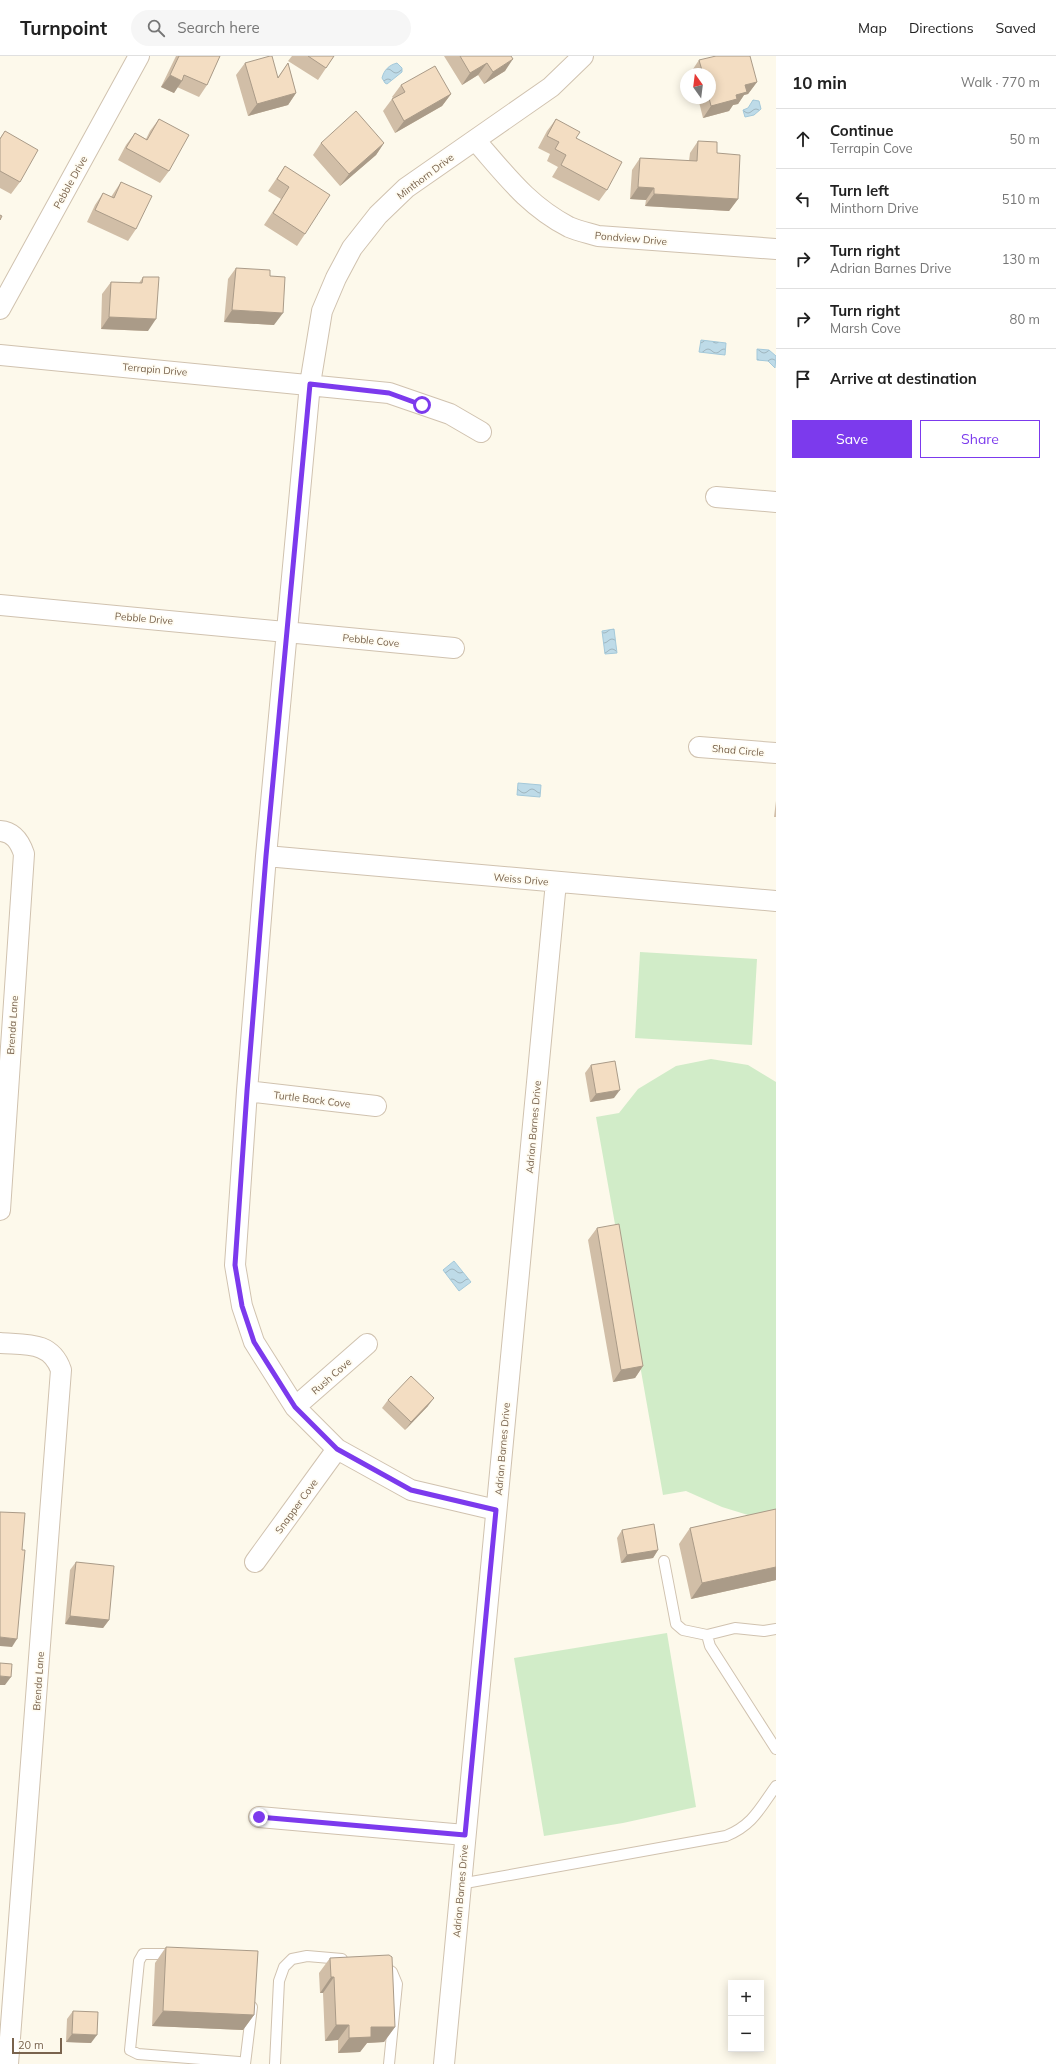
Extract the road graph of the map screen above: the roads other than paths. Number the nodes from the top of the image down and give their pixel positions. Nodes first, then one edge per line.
1 (140, 56) edge
2 (583, 56) edge
3 (475, 140) junction
4 (776, 249) edge
5 (0, 309) edge
6 (0, 355) edge
7 (310, 384) junction
8 (481, 432) dead end
9 (716, 497) dead end
10 (776, 502) edge
11 (0, 605) edge
12 (288, 631) junction
13 (454, 648) dead end
14 (699, 747) dead end
15 (776, 753) edge
16 (0, 831) edge
17 (266, 856) junction
18 (556, 882) junction
19 (776, 901) edge
20 (247, 1091) junction
21 (376, 1106) dead end
22 (0, 1210) edge
23 (0, 1343) edge
24 (367, 1344) dead end
25 (295, 1407) junction
26 (337, 1449) junction
27 (496, 1510) junction
28 (664, 1561) dead end
29 (255, 1562) dead end
30 (776, 1629) edge
31 (707, 1635) junction
32 (776, 1749) edge
33 (776, 1786) edge
34 (259, 1817) dead end
35 (465, 1835) junction
36 (460, 1884) junction
37 (182, 1955) edge
38 (354, 1960) edge
39 (370, 1962) edge
40 (8, 1963) edge
41 (253, 1994) edge
42 (8, 2064) edge
43 (240, 2064) edge
44 (244, 2064) edge
45 (275, 2064) edge
46 (389, 2064) edge
47 (444, 2064) edge

1 - 5 street, Pebble Drive
2 - 3 street, Minthorn Drive
3 - 4 street, Pondview Drive
3 - 7 street, Minthorn Drive
6 - 7 street, Terrapin Drive
7 - 8 street, Terrapin Drive
7 - 12 street, Minthorn Drive
9 - 10 street
11 - 12 street, Pebble Drive
12 - 13 street, Pebble Cove
12 - 17 street, Minthorn Drive
14 - 15 street, Shad Circle
16 - 22 street, Brenda Lane
17 - 18 street, Weiss Drive
17 - 20 street, Minthorn Drive
18 - 19 street, Weiss Drive
18 - 27 street, Adrian Barnes Drive
20 - 21 street, Turtle Back Cove
20 - 25 street, Minthorn Drive
23 - 40 street, Brenda Lane
24 - 25 street, Rush Cove
25 - 26 street, Minthorn Drive
26 - 27 street, Minthorn Drive
26 - 29 street, Snapper Cove
27 - 35 street, Adrian Barnes Drive
28 - 31 lane
30 - 31 lane
31 - 32 lane
33 - 36 lane
34 - 35 street
35 - 36 street, Adrian Barnes Drive
36 - 47 street, Adrian Barnes Drive
37 - 43 lane
38 - 45 lane
39 - 46 lane
40 - 42 street, Brenda Lane
41 - 44 lane

